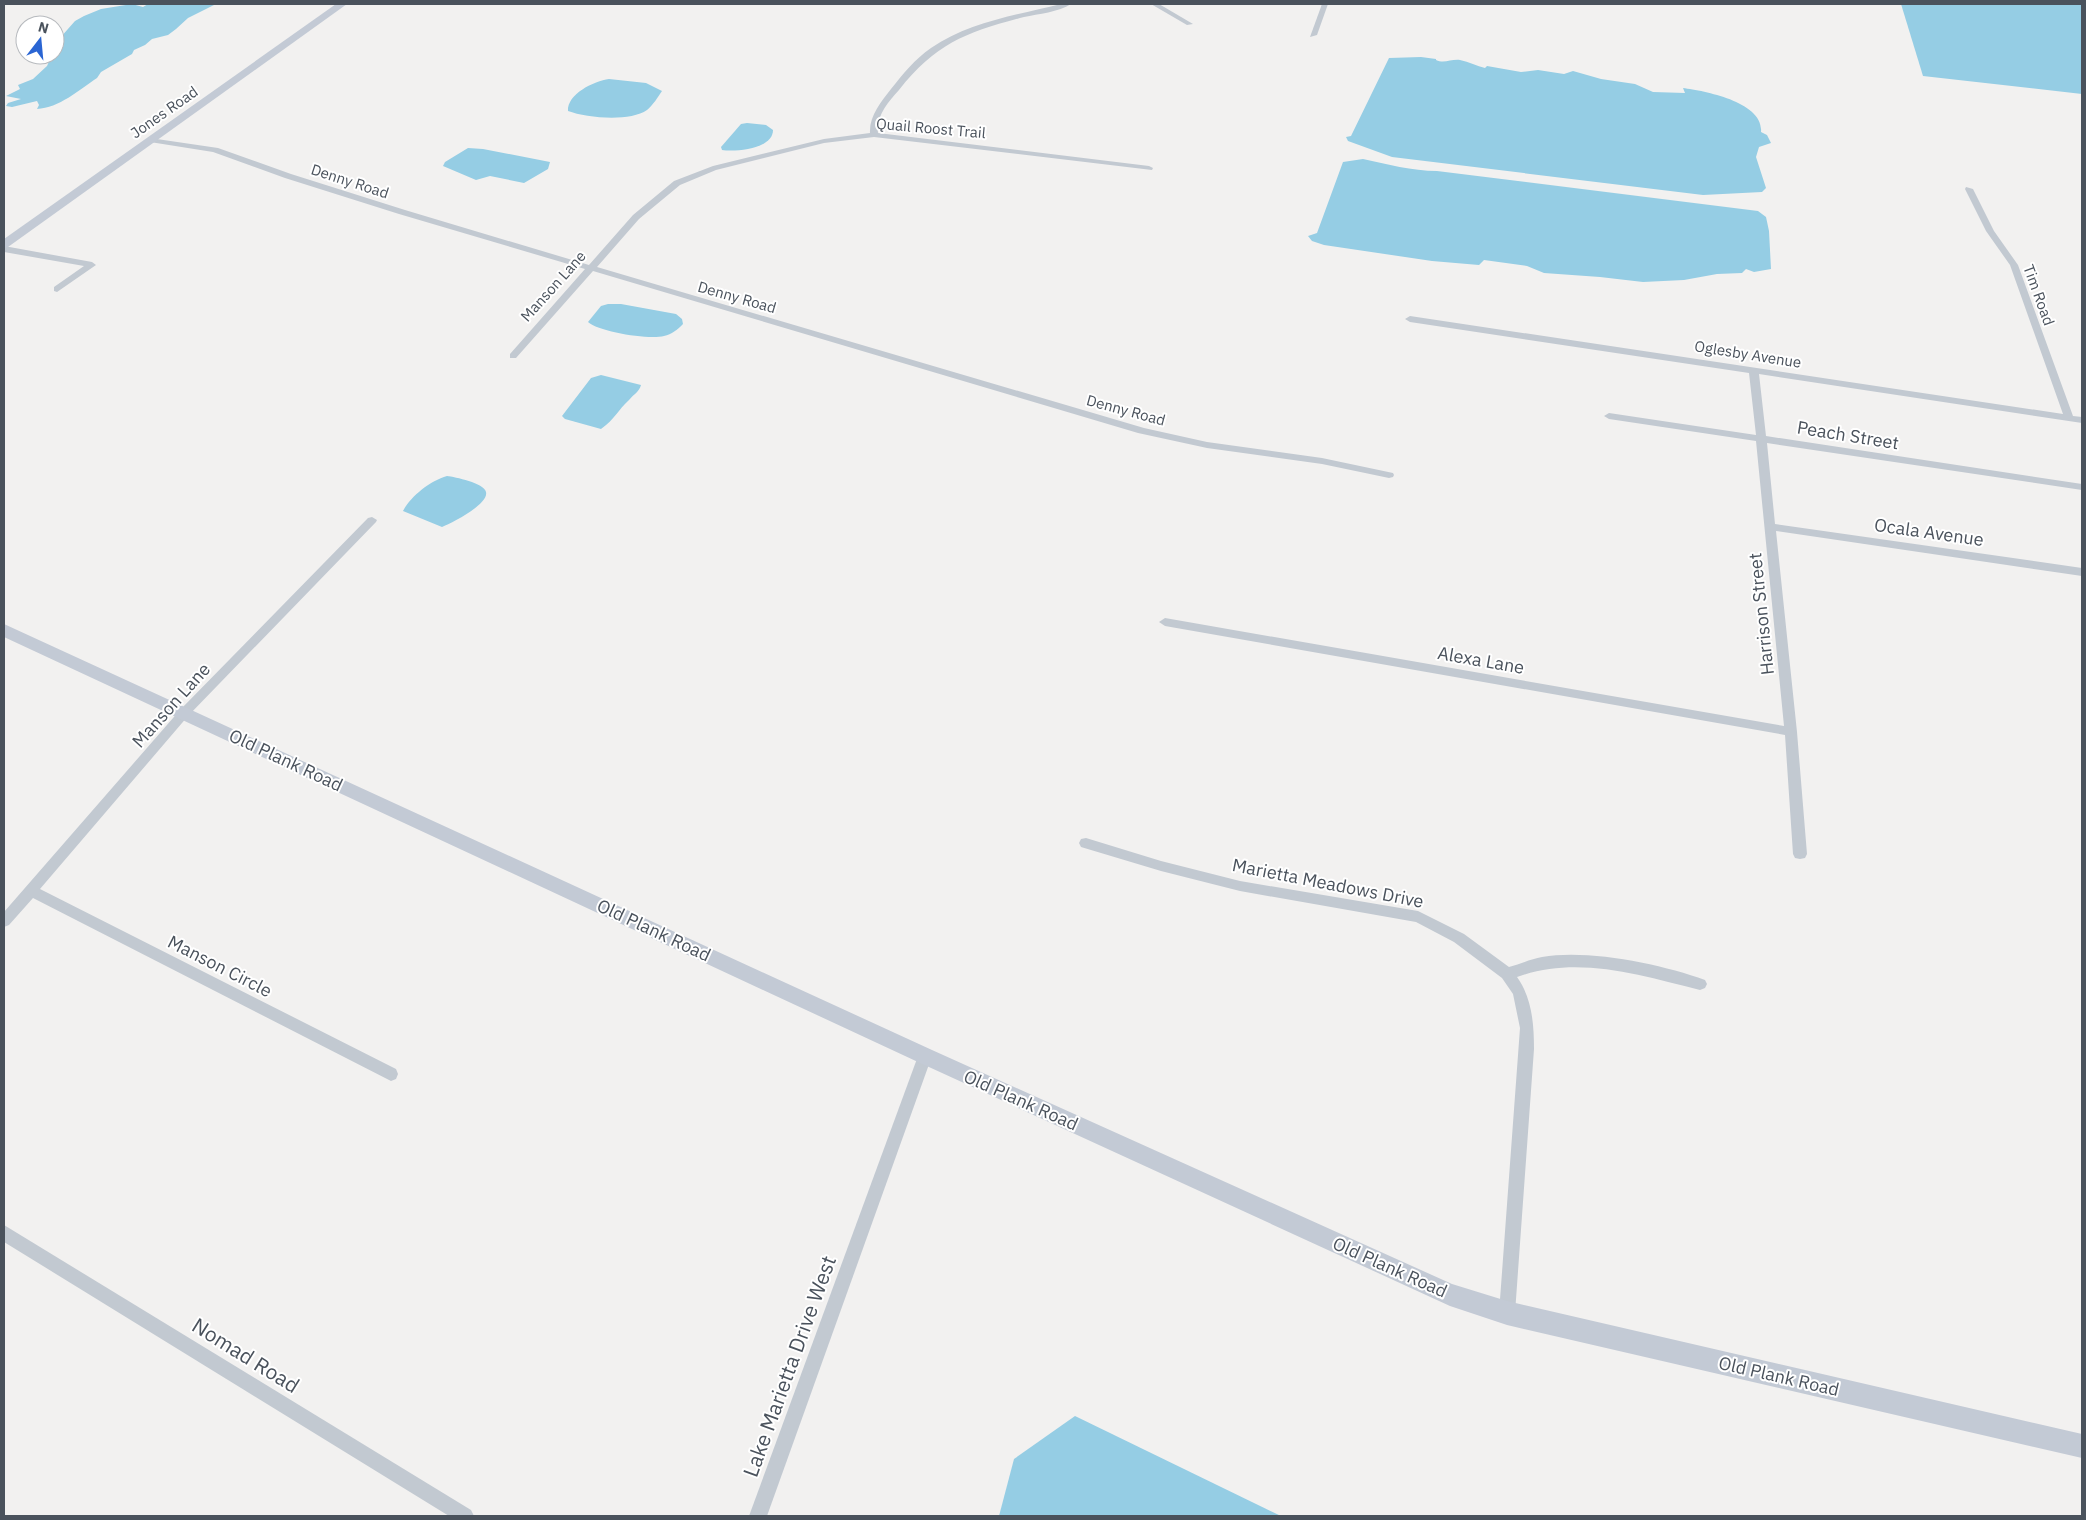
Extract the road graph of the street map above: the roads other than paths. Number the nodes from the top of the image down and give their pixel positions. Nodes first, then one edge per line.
1 (342, 4) edge
2 (1068, 4) edge
3 (1154, 4) edge
4 (1326, 4) edge
5 (1189, 24) dead end
6 (1313, 35) dead end
7 (874, 135) junction
8 (150, 140) junction
9 (1149, 168) dead end
10 (1969, 188) dead end
11 (617, 238) joint
12 (4, 244) edge
13 (4, 249) edge
14 (590, 268) junction
15 (57, 289) dead end
16 (1410, 319) dead end
17 (513, 356) dead end
18 (1754, 370) junction
19 (1609, 416) dead end
20 (2068, 418) junction
21 (2082, 420) edge
22 (1761, 439) junction
23 (1389, 475) dead end
24 (2082, 486) edge
25 (372, 520) dead end
26 (1770, 527) junction
27 (2082, 572) edge
28 (1165, 622) dead end
29 (4, 630) edge
30 (184, 713) junction
31 (1791, 732) junction
32 (1086, 843) dead end
33 (1800, 854) dead end
34 (32, 892) junction
35 (4, 921) edge
36 (1507, 974) junction
37 (1700, 984) dead end
38 (925, 1056) junction
39 (391, 1074) dead end
40 (4, 1233) edge
41 (1508, 1313) junction
42 (2082, 1446) edge
43 (465, 1516) edge
44 (758, 1516) edge

1 - 8 street, Jones Road
2 - 7 street
3 - 5 street
4 - 6 street
7 - 9 street, Quail Roost Trail
7 - 11 street, Quail Roost Trail
8 - 12 street, Jones Road
8 - 14 street, Denny Road
10 - 20 street, Tim Road
11 - 14 street, Manson Lane
13 - 15 street
14 - 17 street, Manson Lane
14 - 23 street, Denny Road
16 - 18 street, Oglesby Avenue
18 - 20 street, Oglesby Avenue
18 - 22 street, Harrison Street
19 - 22 street, Peach Street
20 - 21 street, Oglesby Avenue
22 - 24 street, Peach Street
22 - 26 street, Harrison Street
25 - 30 street, Manson Lane
26 - 27 street, Ocala Avenue
26 - 31 street, Harrison Street
28 - 31 street, Alexa Lane
29 - 30 street, Old Plank Road
30 - 34 street, Manson Lane
30 - 38 street, Old Plank Road
31 - 33 street, Harrison Street
32 - 36 street, Marietta Meadows Drive
34 - 35 street, Manson Lane
34 - 39 street, Manson Circle
36 - 37 street
36 - 41 street, Marietta Meadows Drive
38 - 41 street, Old Plank Road
38 - 44 street, Lake Marietta Drive West
40 - 43 street, Nomad Road
41 - 42 street, Old Plank Road

